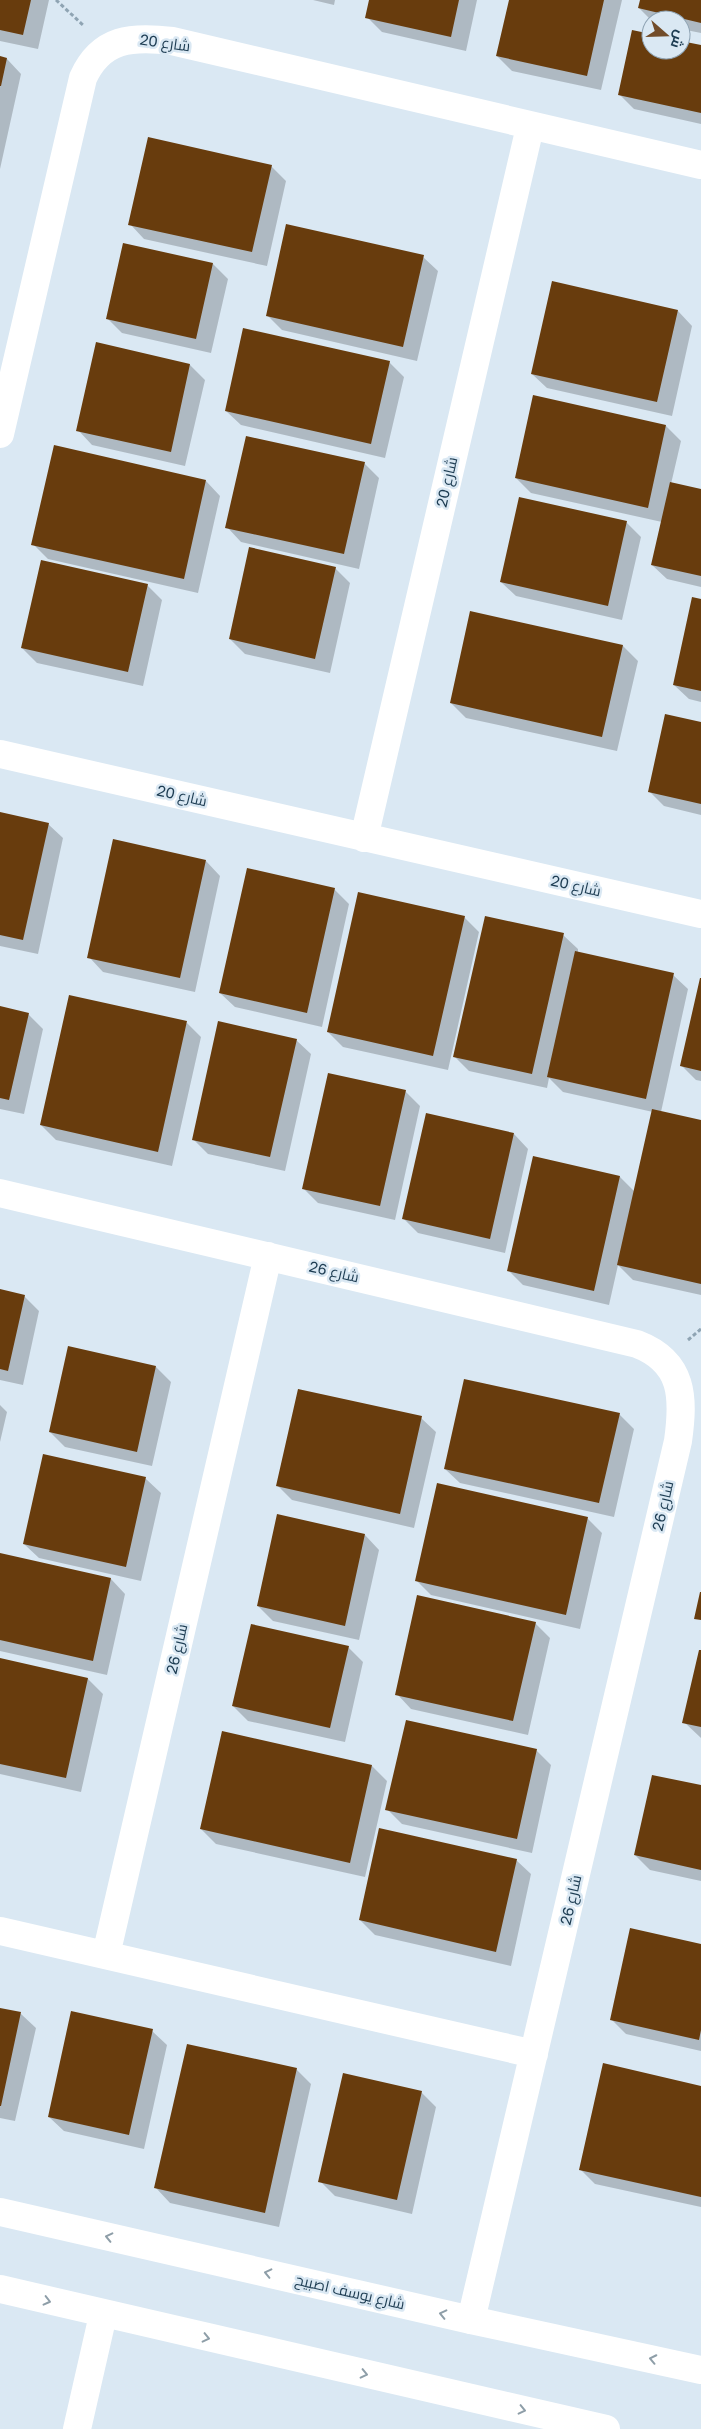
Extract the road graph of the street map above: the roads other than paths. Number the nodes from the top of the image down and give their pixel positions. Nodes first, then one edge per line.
1 (530, 127) junction
2 (701, 165) edge
3 (0, 434) edge
4 (0, 754) edge
5 (364, 838) junction
6 (701, 914) edge
7 (0, 1193) edge
8 (268, 1256) junction
9 (0, 1932) edge
10 (106, 1955) junction
11 (534, 2054) junction
12 (0, 2212) edge
13 (0, 2289) edge
14 (103, 2315) junction
15 (472, 2320) junction
16 (701, 2370) edge
17 (77, 2429) edge
18 (606, 2429) edge

1 - 2 street, شارع 20
1 - 3 street, شارع 20
1 - 5 street, شارع 20
4 - 5 street, شارع 20
5 - 6 street, شارع 20
7 - 8 street, شارع 26
8 - 10 street, شارع 26
8 - 11 street, شارع 26
9 - 10 street
10 - 11 street
11 - 15 street, شارع 26
15 -> 12 street, شارع يوسف اصبيح
13 -> 14 street
14 - 17 street
14 -> 18 street
16 -> 15 street, شارع يوسف اصبيح

